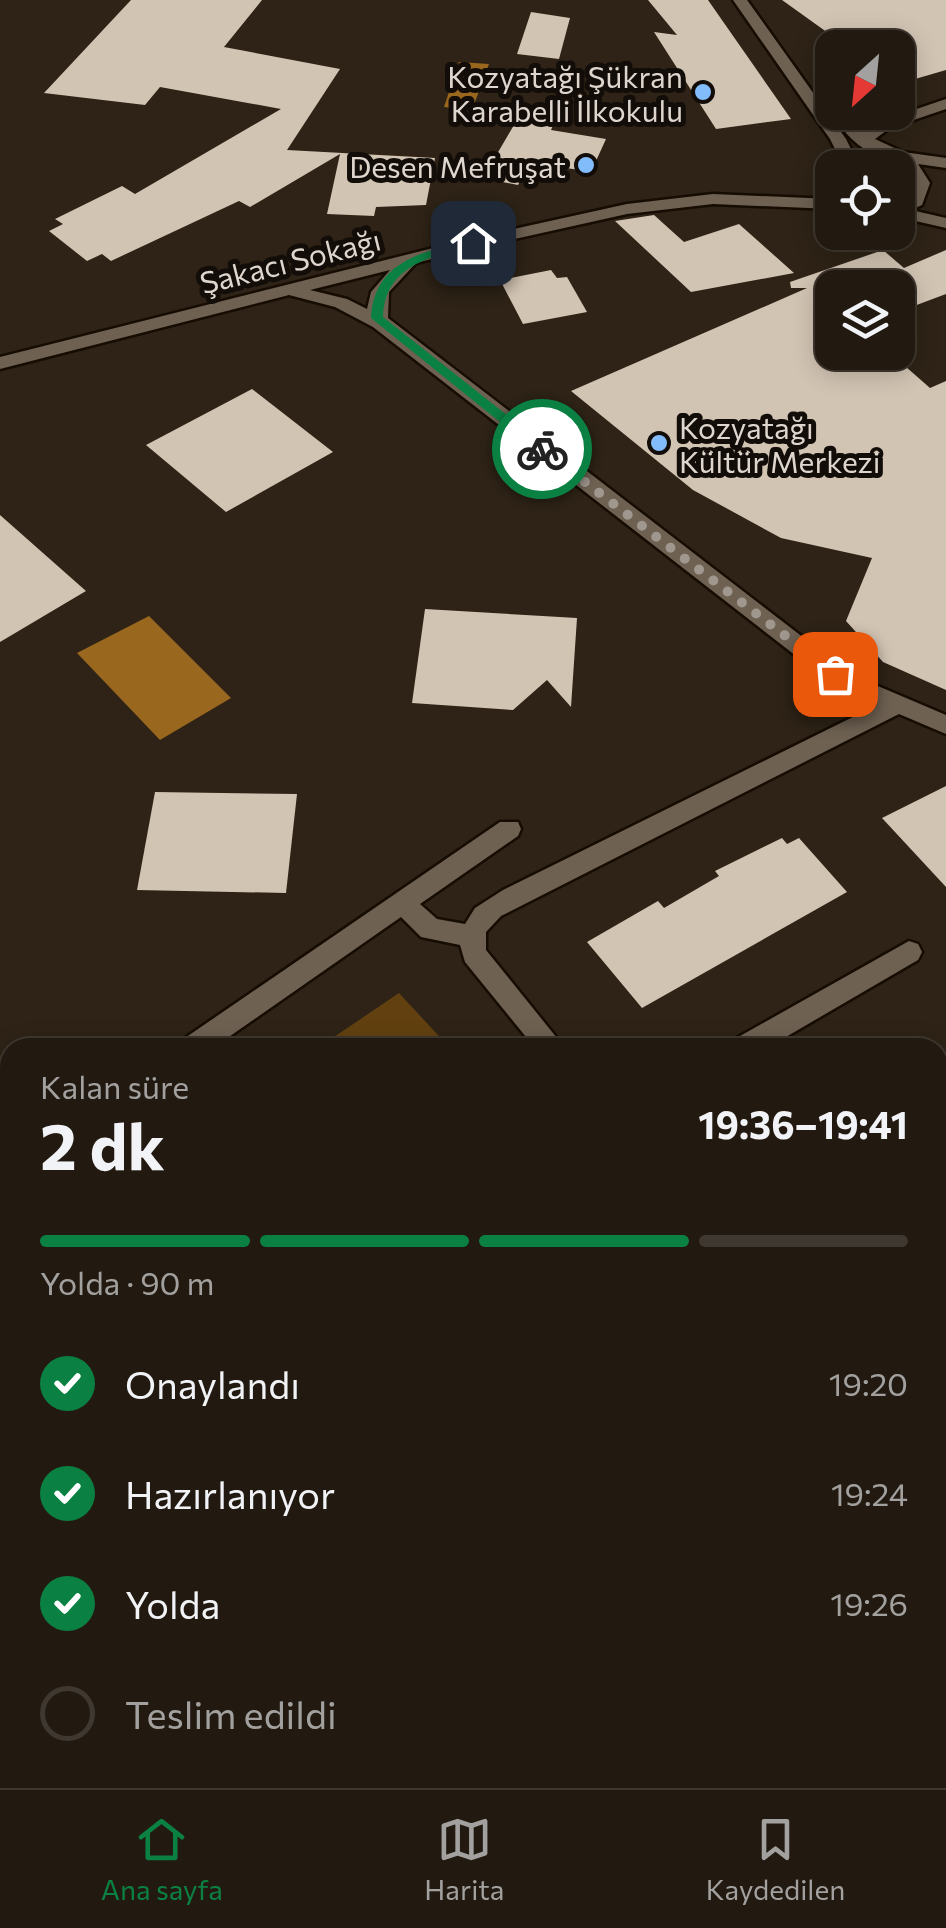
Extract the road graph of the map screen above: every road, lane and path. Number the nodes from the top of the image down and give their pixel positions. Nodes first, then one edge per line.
1 (740, 0) edge
2 (756, 0) edge
3 (815, 82) edge
4 (946, 104) edge
5 (850, 130) edge
6 (874, 148) junction
7 (844, 150) edge
8 (878, 150) edge
9 (946, 163) edge
10 (915, 173) edge
11 (915, 201) edge
12 (815, 203) edge
13 (915, 215) edge
14 (946, 222) edge
15 (424, 256) junction
16 (270, 294) junction
17 (385, 327) junction
18 (0, 363) edge
19 (897, 705) junction
20 (946, 725) edge
21 (508, 828) dead end
22 (400, 901) junction
23 (472, 936) junction
24 (909, 952) dead end
25 (205, 1038) edge
26 (544, 1038) edge
27 (759, 1038) edge

1 - 7 street
2 - 3 street
4 - 6 street
5 - 6 street
6 - 8 street
6 - 9 street
10 - 11 street
12 - 15 street, Şakacı Sokağı
13 - 14 street
15 - 16 street, Şakacı Sokağı
15 - 17 street
16 - 17 street
16 - 18 street, Şakacı Sokağı
17 - 19 street
19 - 20 street
19 - 23 street
21 - 22 street
22 - 23 street
22 - 25 street
23 - 26 street
24 - 27 street

